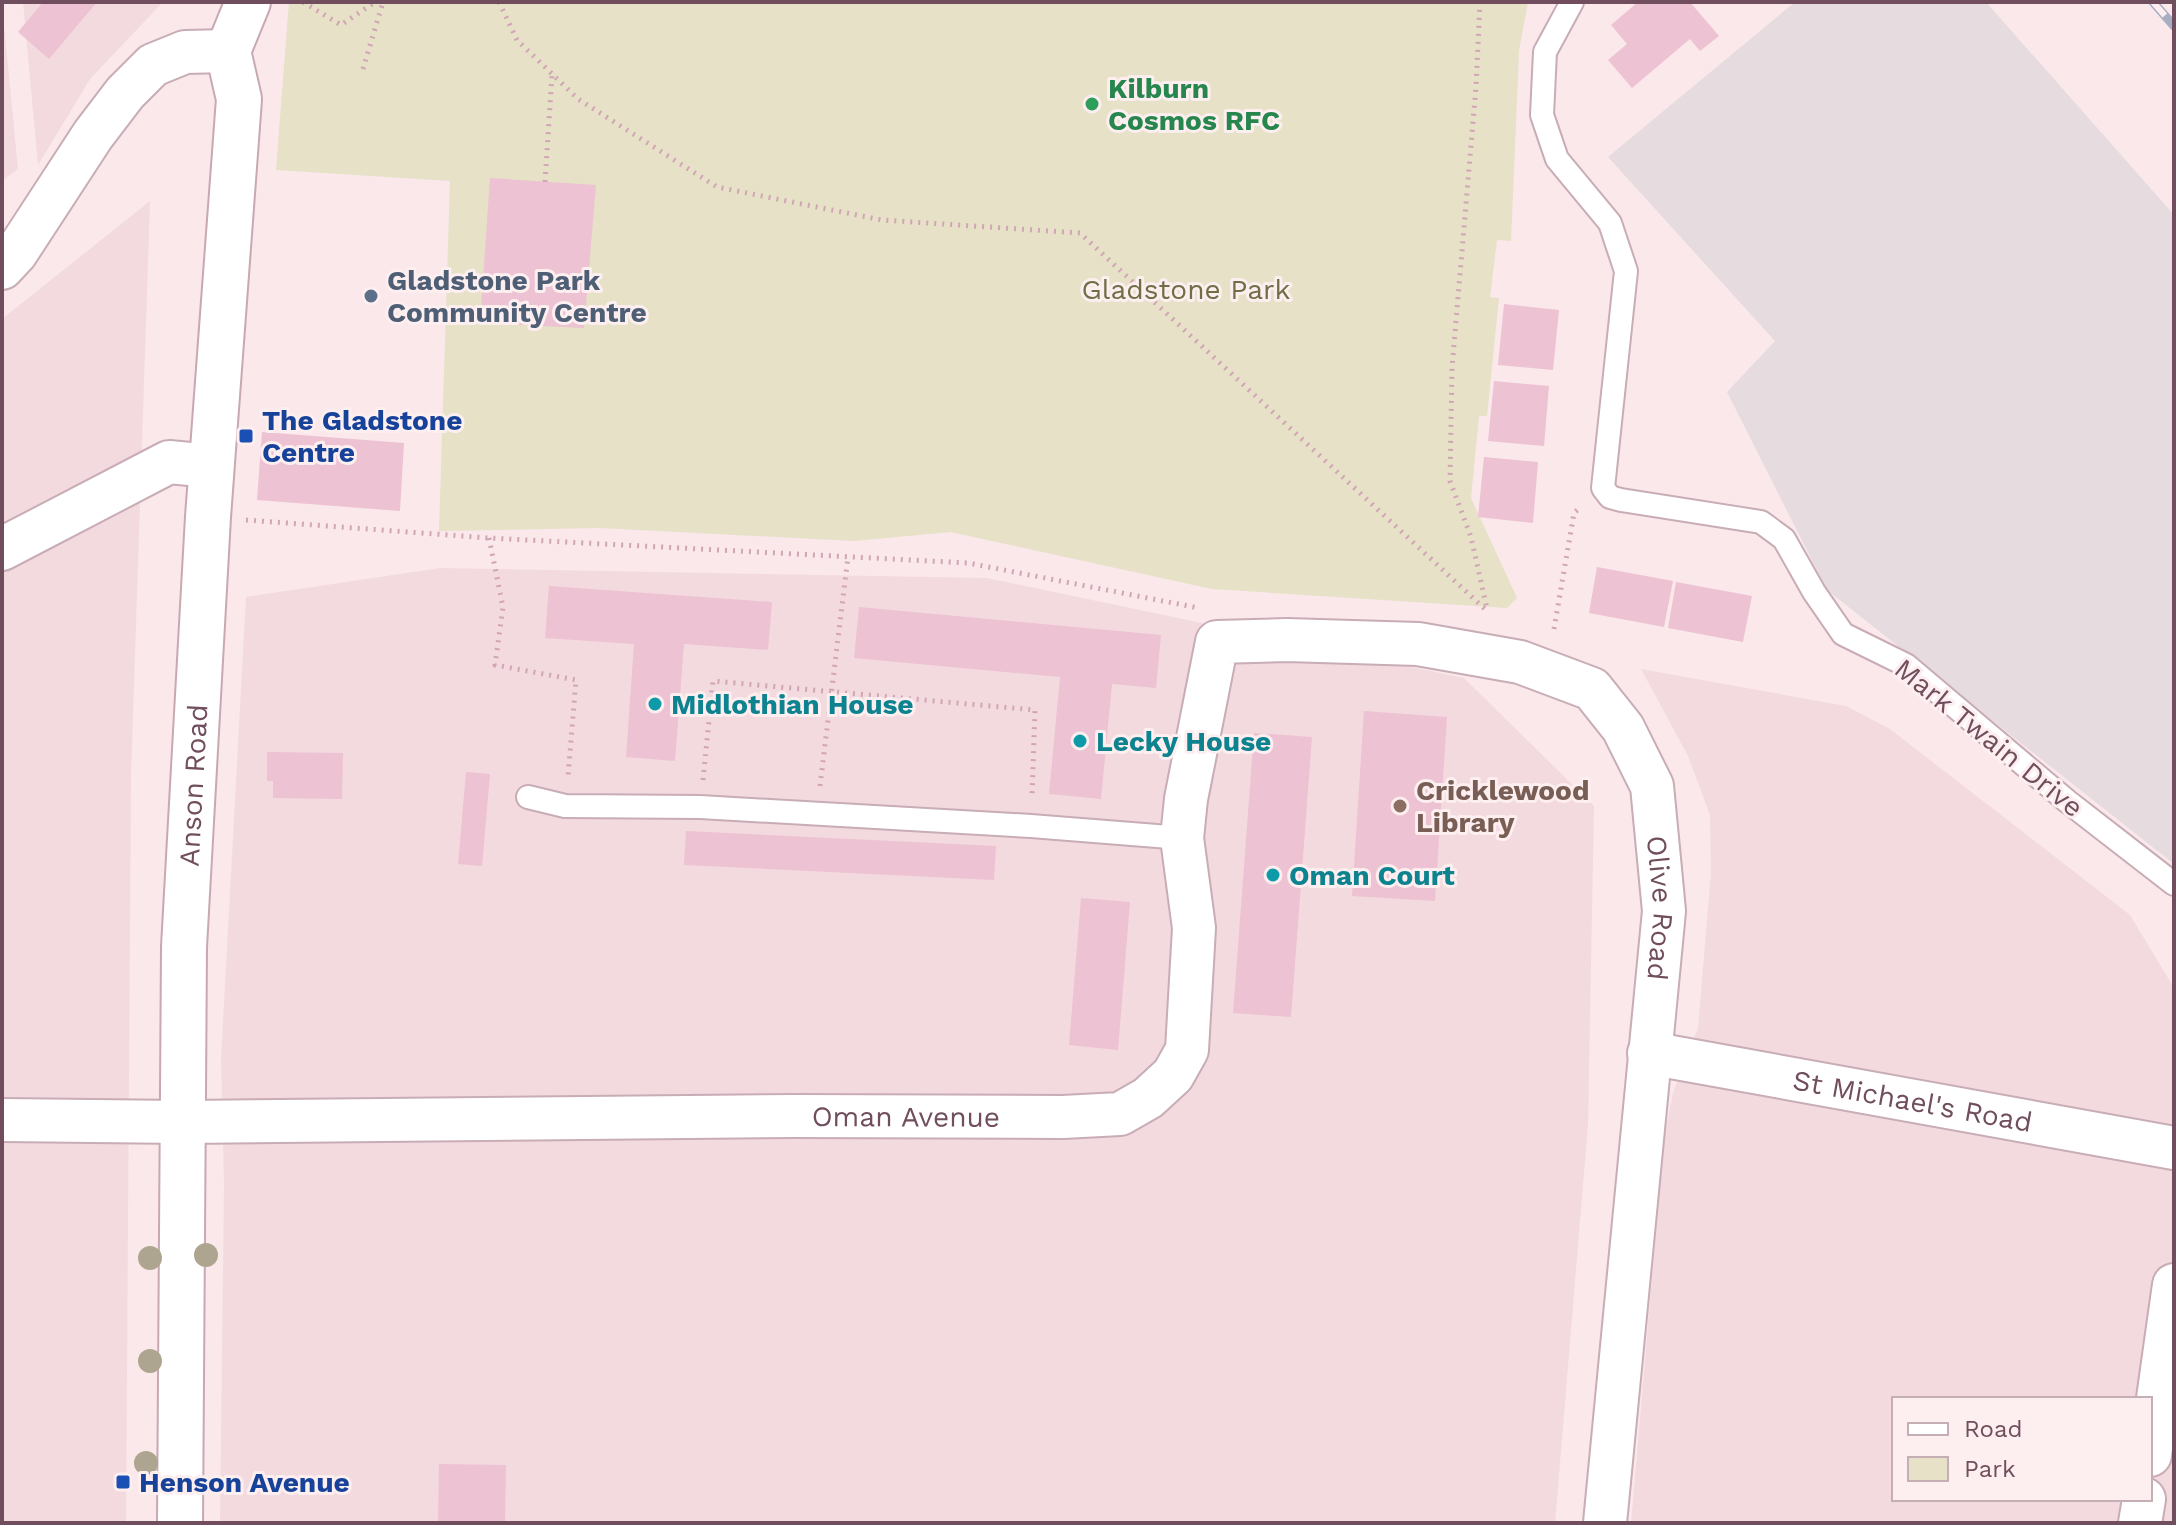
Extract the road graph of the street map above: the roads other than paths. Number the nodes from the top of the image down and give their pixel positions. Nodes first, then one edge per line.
1 (248, 2) edge
2 (1572, 2) edge
3 (228, 51) junction
4 (2, 268) edge
5 (211, 466) junction
6 (2, 549) edge
7 (1211, 626) joint
8 (528, 797) dead end
9 (1182, 838) junction
10 (2174, 884) edge
11 (1649, 1053) junction
12 (2, 1120) edge
13 (184, 1122) junction
14 (2174, 1148) edge
15 (2174, 1285) edge
16 (2152, 1441) edge
17 (2144, 1501) edge
18 (180, 1523) edge
19 (1605, 1523) edge
20 (2140, 1523) edge

1 - 3 street
2 - 10 lane, Mark Twain Drive
3 - 4 street
3 - 5 street, Anson Road
5 - 6 street
5 - 13 street, Anson Road
7 - 9 street, Oman Avenue
7 - 11 street, Olive Road
8 - 9 lane
9 - 13 street, Oman Avenue
11 - 14 street, St Michael's Road
11 - 19 street, Olive Road
12 - 13 street, Oman Avenue
13 - 18 street, Anson Road
15 - 16 street
17 - 20 street

